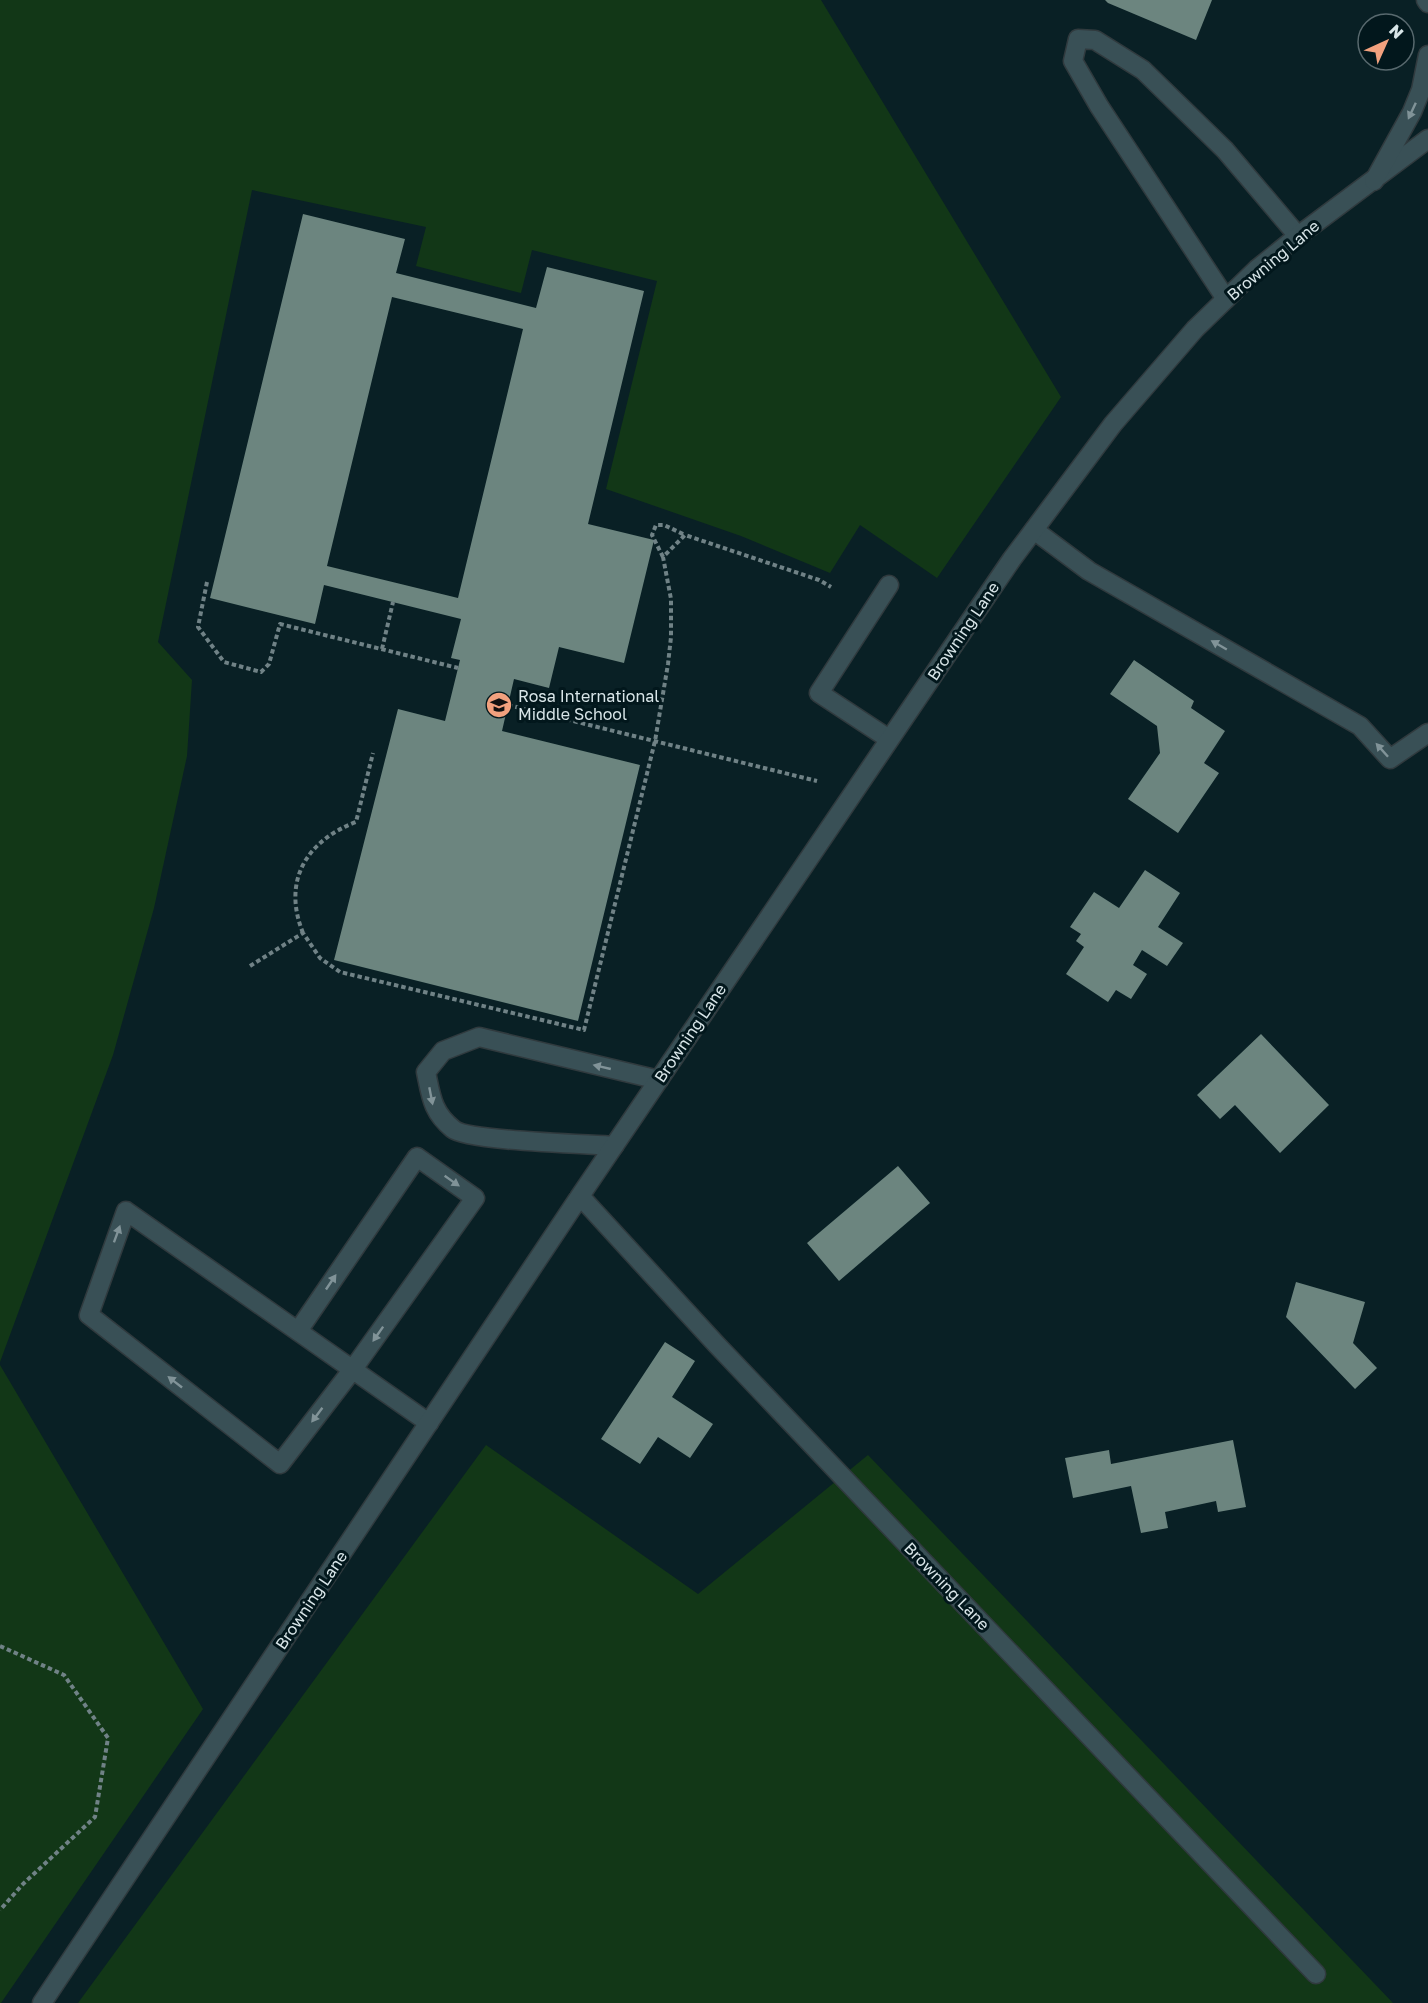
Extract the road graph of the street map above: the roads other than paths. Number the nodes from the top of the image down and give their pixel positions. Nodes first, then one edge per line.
1 (1428, 55) edge
2 (1428, 139) edge
3 (1374, 181) junction
4 (1299, 236) junction
5 (1226, 299) junction
6 (1034, 530) junction
7 (889, 585) dead end
8 (1428, 733) edge
9 (889, 739) junction
10 (659, 1080) junction
11 (614, 1146) junction
12 (580, 1196) junction
13 (298, 1331) junction
14 (353, 1369) junction
15 (429, 1423) junction
16 (1316, 1974) dead end
17 (42, 2003) edge

1 -> 3 street
2 - 3 street, Browning Lane
3 - 4 street, Browning Lane
4 - 5 street, Browning Lane
4 - 5 street
5 - 6 street, Browning Lane
8 -> 6 street
6 - 9 street, Browning Lane
7 - 9 street
9 - 10 street, Browning Lane
10 - 11 street, Browning Lane
10 -> 11 street
11 - 12 street, Browning Lane
12 - 15 street, Browning Lane
12 - 16 street, Browning Lane
13 - 14 street
13 -> 14 street
14 -> 13 street
14 - 15 street
15 - 17 street, Browning Lane

